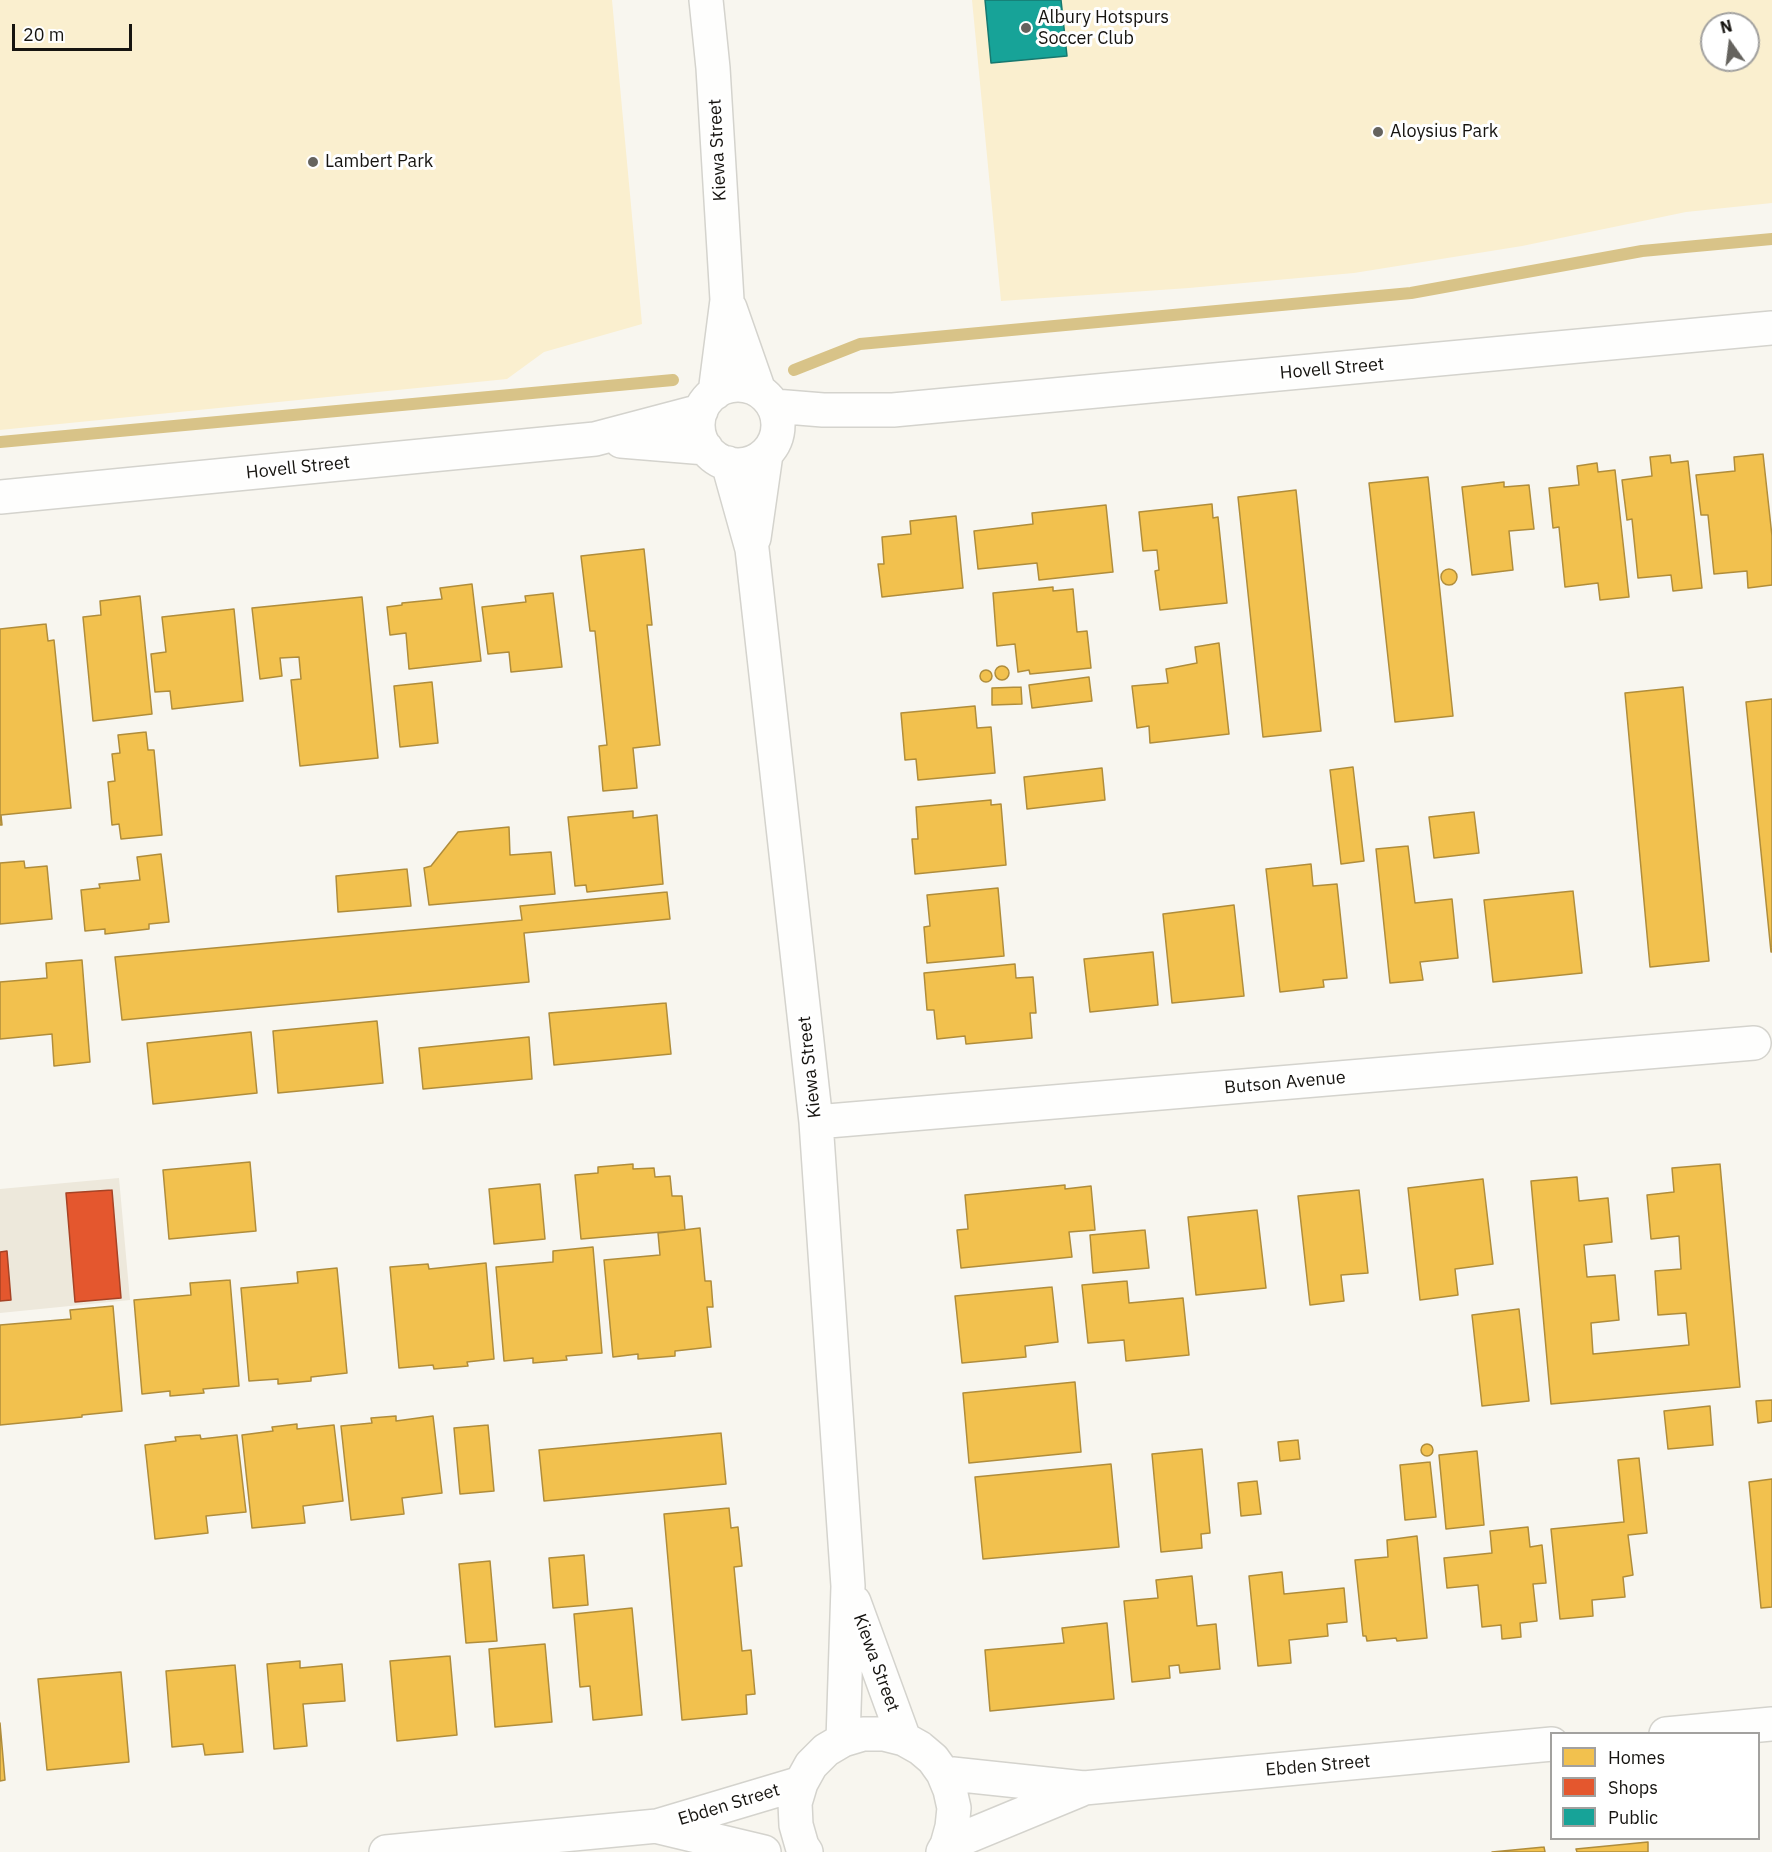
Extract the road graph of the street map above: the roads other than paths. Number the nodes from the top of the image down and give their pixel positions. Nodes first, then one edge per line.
1 (706, 0) edge
2 (727, 300) junction
3 (1772, 328) edge
4 (708, 402) junction
5 (769, 422) junction
6 (595, 439) junction
7 (717, 456) junction
8 (0, 497) edge
9 (752, 549) junction
10 (1754, 1043) dead end
11 (816, 1122) junction
12 (848, 1586) junction
13 (1772, 1724) edge
14 (1687, 1732) edge
15 (904, 1739) junction
16 (843, 1740) junction
17 (1550, 1744) edge
18 (943, 1773) junction
19 (801, 1783) junction
20 (1084, 1788) junction
21 (657, 1826) junction
22 (945, 1848) edge
23 (386, 1852) edge
24 (764, 1852) edge
25 (806, 1852) edge

1 - 2 street, Kiewa Street
2 - 4 street, Kiewa Street
2 - 5 street, Kiewa Street
3 - 5 street, Hovell Street
4 - 5 street
4 - 6 street, Hovell Street
4 - 7 street
5 - 7 street
5 - 9 street, Kiewa Street
6 - 7 street, Hovell Street
6 - 8 street, Hovell Street
7 - 9 street, Kiewa Street
9 - 11 street, Kiewa Street
10 - 11 street, Butson Avenue
11 - 12 street, Kiewa Street
12 - 15 street, Kiewa Street
12 - 16 street, Kiewa Street
13 - 14 street
15 - 16 street
15 - 18 street
16 - 19 street
17 - 20 street, Ebden Street
18 - 20 street, Ebden Street
18 - 22 street
19 - 21 street, Ebden Street
19 - 25 street
20 - 22 street, Ebden Street
21 - 23 street, Ebden Street
21 - 24 street, Ebden Street

